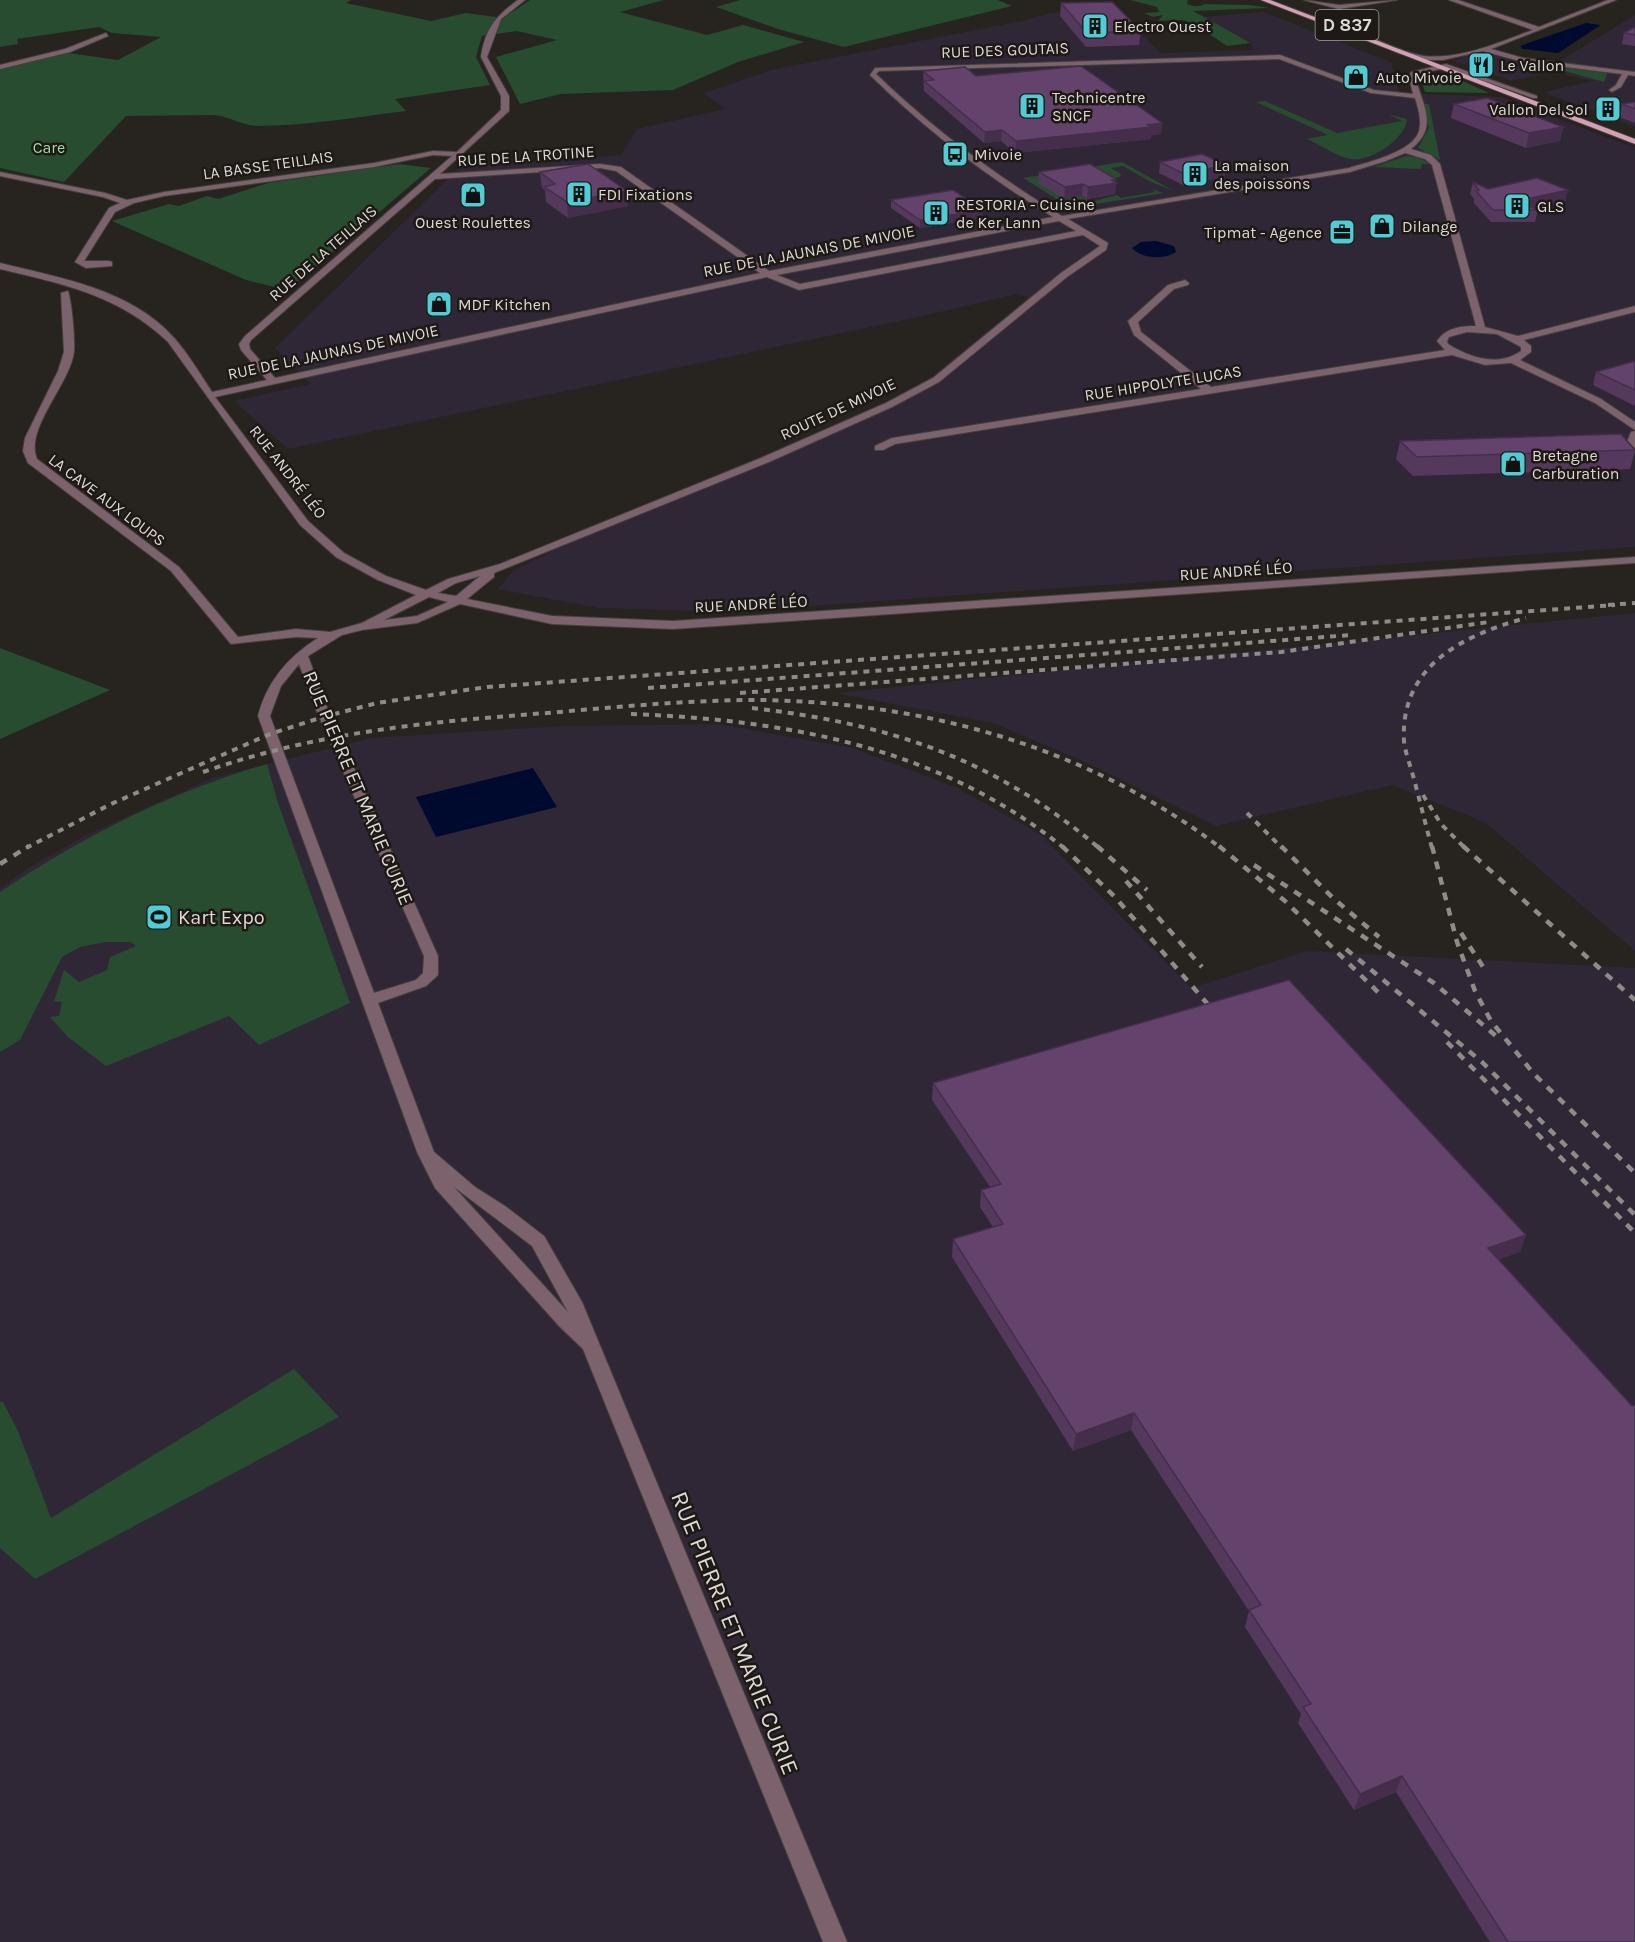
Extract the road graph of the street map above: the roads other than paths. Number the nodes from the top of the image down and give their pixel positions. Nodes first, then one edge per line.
1 (522, 0) edge
2 (1264, 0) edge
3 (1283, 0) edge
4 (1307, 0) edge
5 (1394, 0) edge
6 (1452, 0) edge
7 (1613, 0) edge
8 (1332, 26) joint
9 (1537, 29) junction
10 (106, 35) dead end
11 (1412, 49) junction
12 (1484, 49) junction
13 (1470, 52) junction
14 (1437, 63) junction
15 (1446, 66) junction
16 (0, 67) edge
17 (877, 69) joint
18 (1626, 73) junction
19 (1635, 74) edge
20 (1412, 77) junction
21 (1612, 90) dead end
22 (1416, 96) junction
23 (1535, 97) joint
24 (1635, 134) edge
25 (1635, 142) edge
26 (1405, 150) junction
27 (459, 154) junction
28 (0, 174) edge
29 (434, 177) junction
30 (127, 203) junction
31 (1060, 218) junction
32 (1084, 232) junction
33 (109, 264) dead end
34 (1, 266) edge
35 (767, 274) junction
36 (1185, 283) dead end
37 (65, 293) dead end
38 (1635, 309) edge
39 (1481, 329) junction
40 (1517, 339) junction
41 (1452, 352) junction
42 (1512, 360) junction
43 (273, 381) junction
44 (1210, 391) junction
45 (209, 394) junction
46 (1635, 427) edge
47 (1635, 434) edge
48 (1635, 445) edge
49 (879, 448) dead end
50 (1635, 560) edge
51 (504, 566) junction
52 (426, 594) junction
53 (456, 601) junction
54 (366, 625) junction
55 (329, 635) junction
56 (302, 656) junction
57 (370, 1000) junction
58 (425, 1152) junction
59 (588, 1343) junction
60 (835, 1942) edge

1 - 27 street
2 - 8 main road, D 837
3 - 11 main road, D 837
4 - 5 street
6 - 9 street
7 - 9 street
8 - 14 street
9 - 12 street
10 - 16 street
11 - 13 street
11 - 14 main road, D 837
12 - 13 street
12 - 18 street
13 - 14 street
14 - 15 main road, D 837
14 - 20 street
15 - 20 street
15 - 23 street
15 - 25 main road, D 837
17 - 22 street, RUE DES GOUTAIS
17 - 31 street, ROUTE DE MIVOIE
18 - 19 street
18 - 21 street
20 - 22 street, RUE DE LA JAUNAIS DE MIVOIE
22 - 26 street, RUE DE LA JAUNAIS DE MIVOIE
23 - 24 main road
26 - 31 street, RUE DE LA JAUNAIS DE MIVOIE
26 - 39 street
27 - 29 street, RUE DE LA TEILLAIS
27 - 30 street, LA BASSE TEILLAIS
28 - 30 street
29 - 35 street, RUE DE LA TROTINE
29 - 43 street, RUE DE LA TEILLAIS
30 - 33 street, LA BASSE TEILLAIS
31 - 32 street, ROUTE DE MIVOIE
31 - 35 street, RUE DE LA JAUNAIS DE MIVOIE
32 - 35 street, RUE DE LA TROTINE
32 - 51 street, ROUTE DE MIVOIE
34 - 45 street, RUE ANDRÉ LÉO
35 - 43 street, RUE DE LA JAUNAIS DE MIVOIE
36 - 44 street
37 - 55 street, LA CAVE AUX LOUPS
38 - 40 street
39 - 40 street
39 - 41 street
40 - 42 street
41 - 42 street
41 - 44 street, RUE HIPPOLYTE LUCAS
42 - 46 street
43 - 45 street, RUE DE LA JAUNAIS DE MIVOIE
44 - 49 street, RUE HIPPOLYTE LUCAS
45 - 52 street, RUE ANDRÉ LÉO
47 - 48 street
50 - 53 street, RUE ANDRÉ LÉO
51 - 52 street, ROUTE DE MIVOIE
51 - 53 street, ROUTE DE MIVOIE
52 - 53 street, RUE ANDRÉ LÉO
52 - 54 street, ROUTE DE MIVOIE
53 - 54 street, ROUTE DE MIVOIE
54 - 55 street
55 - 56 street
56 - 57 street, RUE PIERRE ET MARIE CURIE
56 - 57 street, RUE PIERRE ET MARIE CURIE
57 - 58 street, RUE PIERRE ET MARIE CURIE
58 - 59 street, RUE PIERRE ET MARIE CURIE
58 - 59 street, RUE PIERRE ET MARIE CURIE
59 - 60 street, RUE PIERRE ET MARIE CURIE

